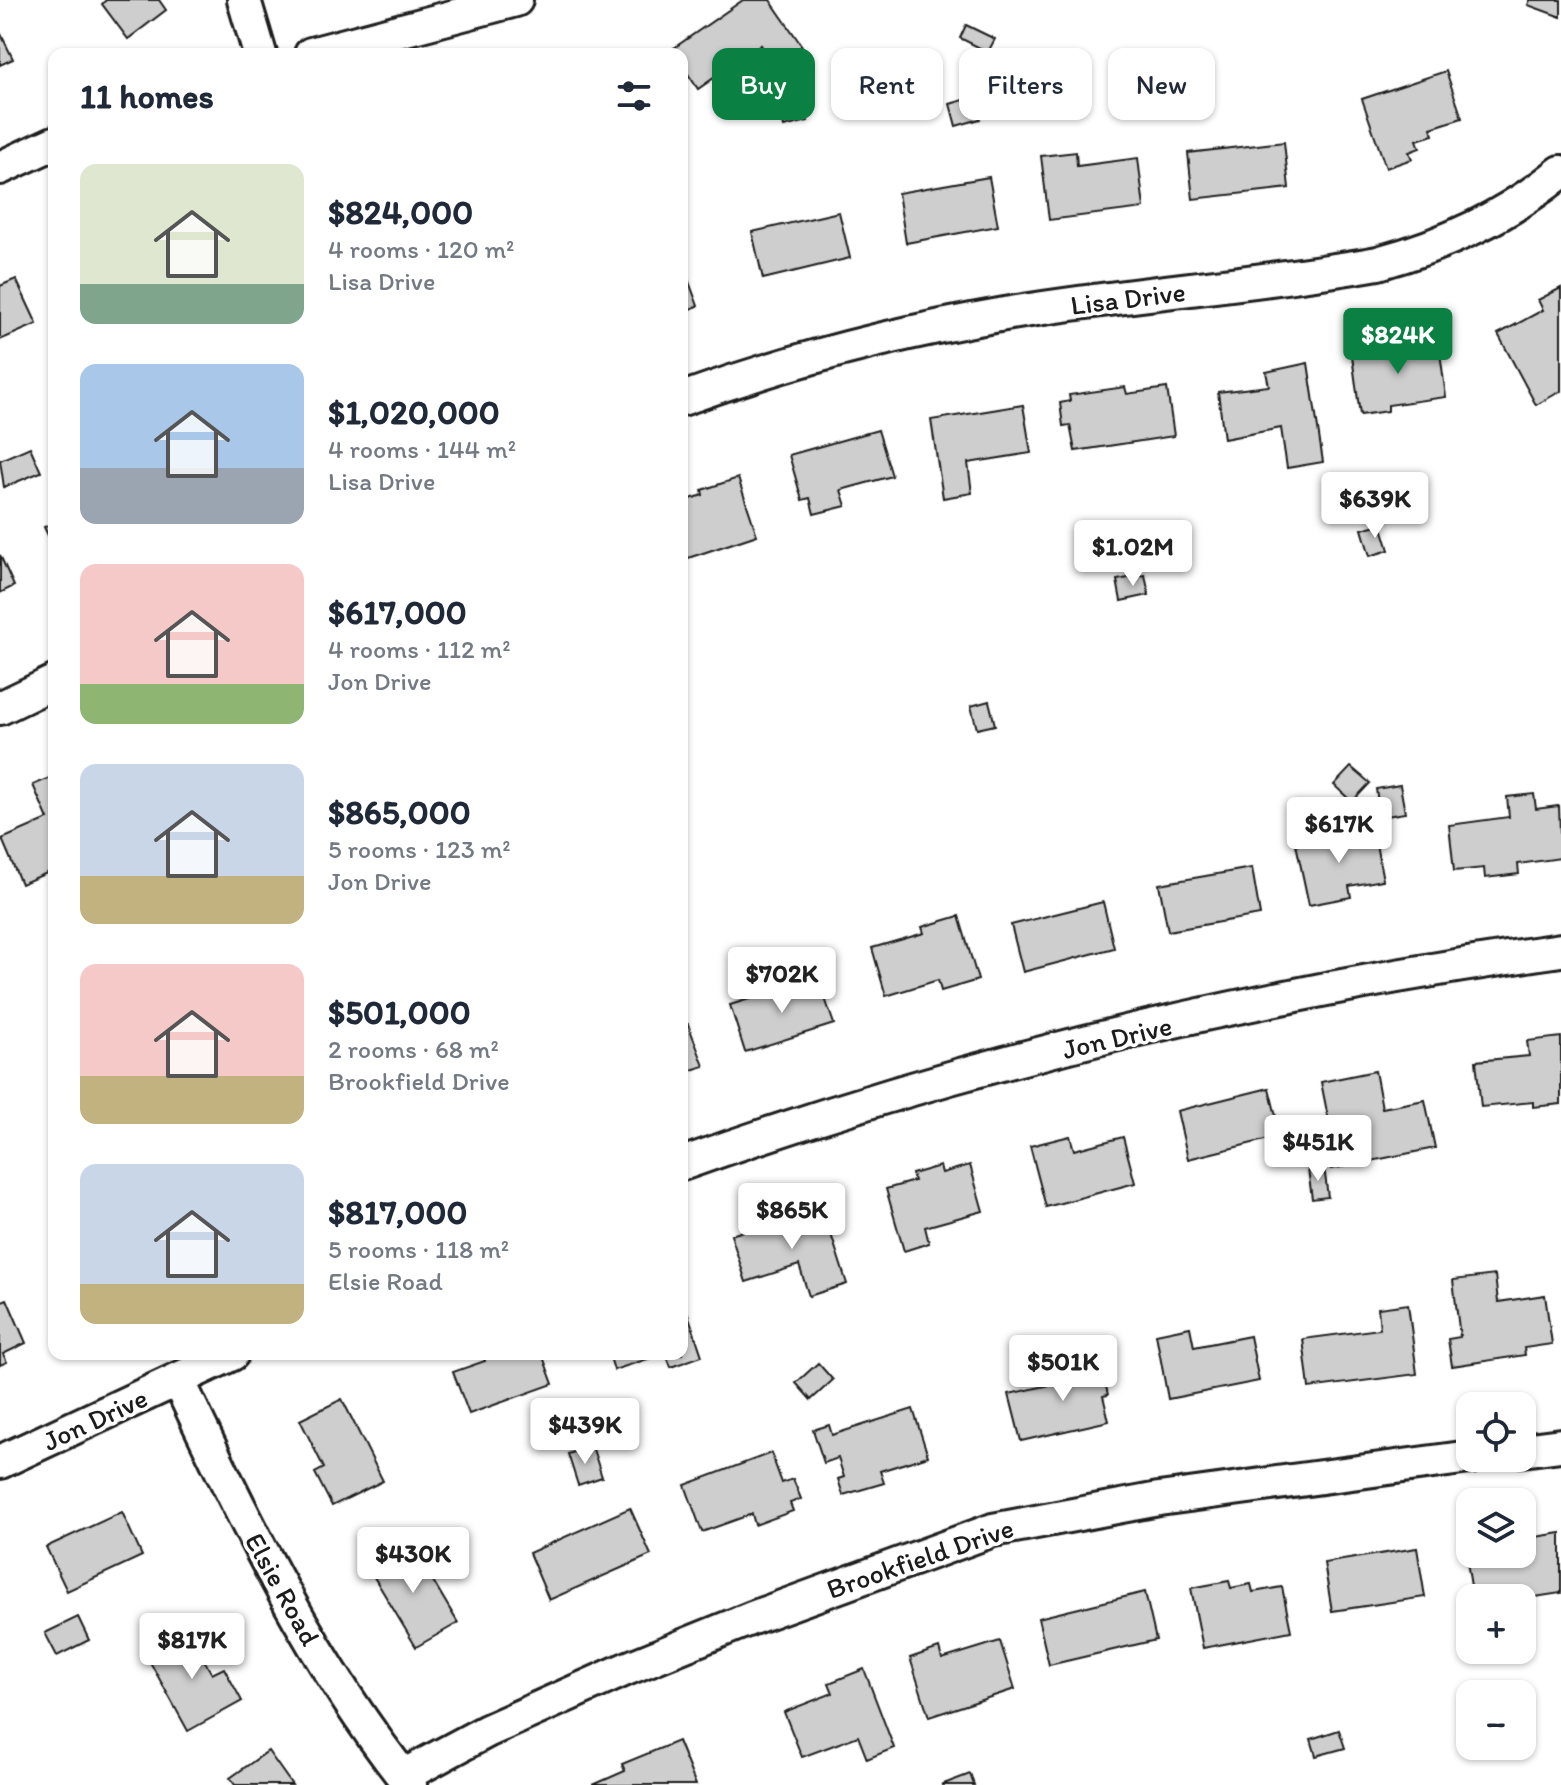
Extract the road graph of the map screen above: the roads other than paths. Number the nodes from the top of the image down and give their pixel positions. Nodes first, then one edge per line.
1 (244, 0) edge
2 (516, 0) edge
3 (258, 48) edge
4 (334, 48) edge
5 (48, 146) edge
6 (0, 168) edge
7 (1561, 172) edge
8 (688, 397) edge
9 (48, 685) edge
10 (0, 708) edge
11 (1561, 950) edge
12 (688, 1162) edge
13 (220, 1360) edge
14 (178, 1380) junction
15 (1561, 1445) edge
16 (1536, 1448) edge
17 (1456, 1459) edge
18 (0, 1462) edge
19 (407, 1780) edge

1 - 3 street
2 - 4 street
5 - 6 street
7 - 8 street, Lisa Drive
9 - 10 street
11 - 12 street, Jon Drive
13 - 14 street, Jon Drive
14 - 18 street, Jon Drive
14 - 19 street, Elsie Road
15 - 16 street
17 - 19 street, Brookfield Drive

